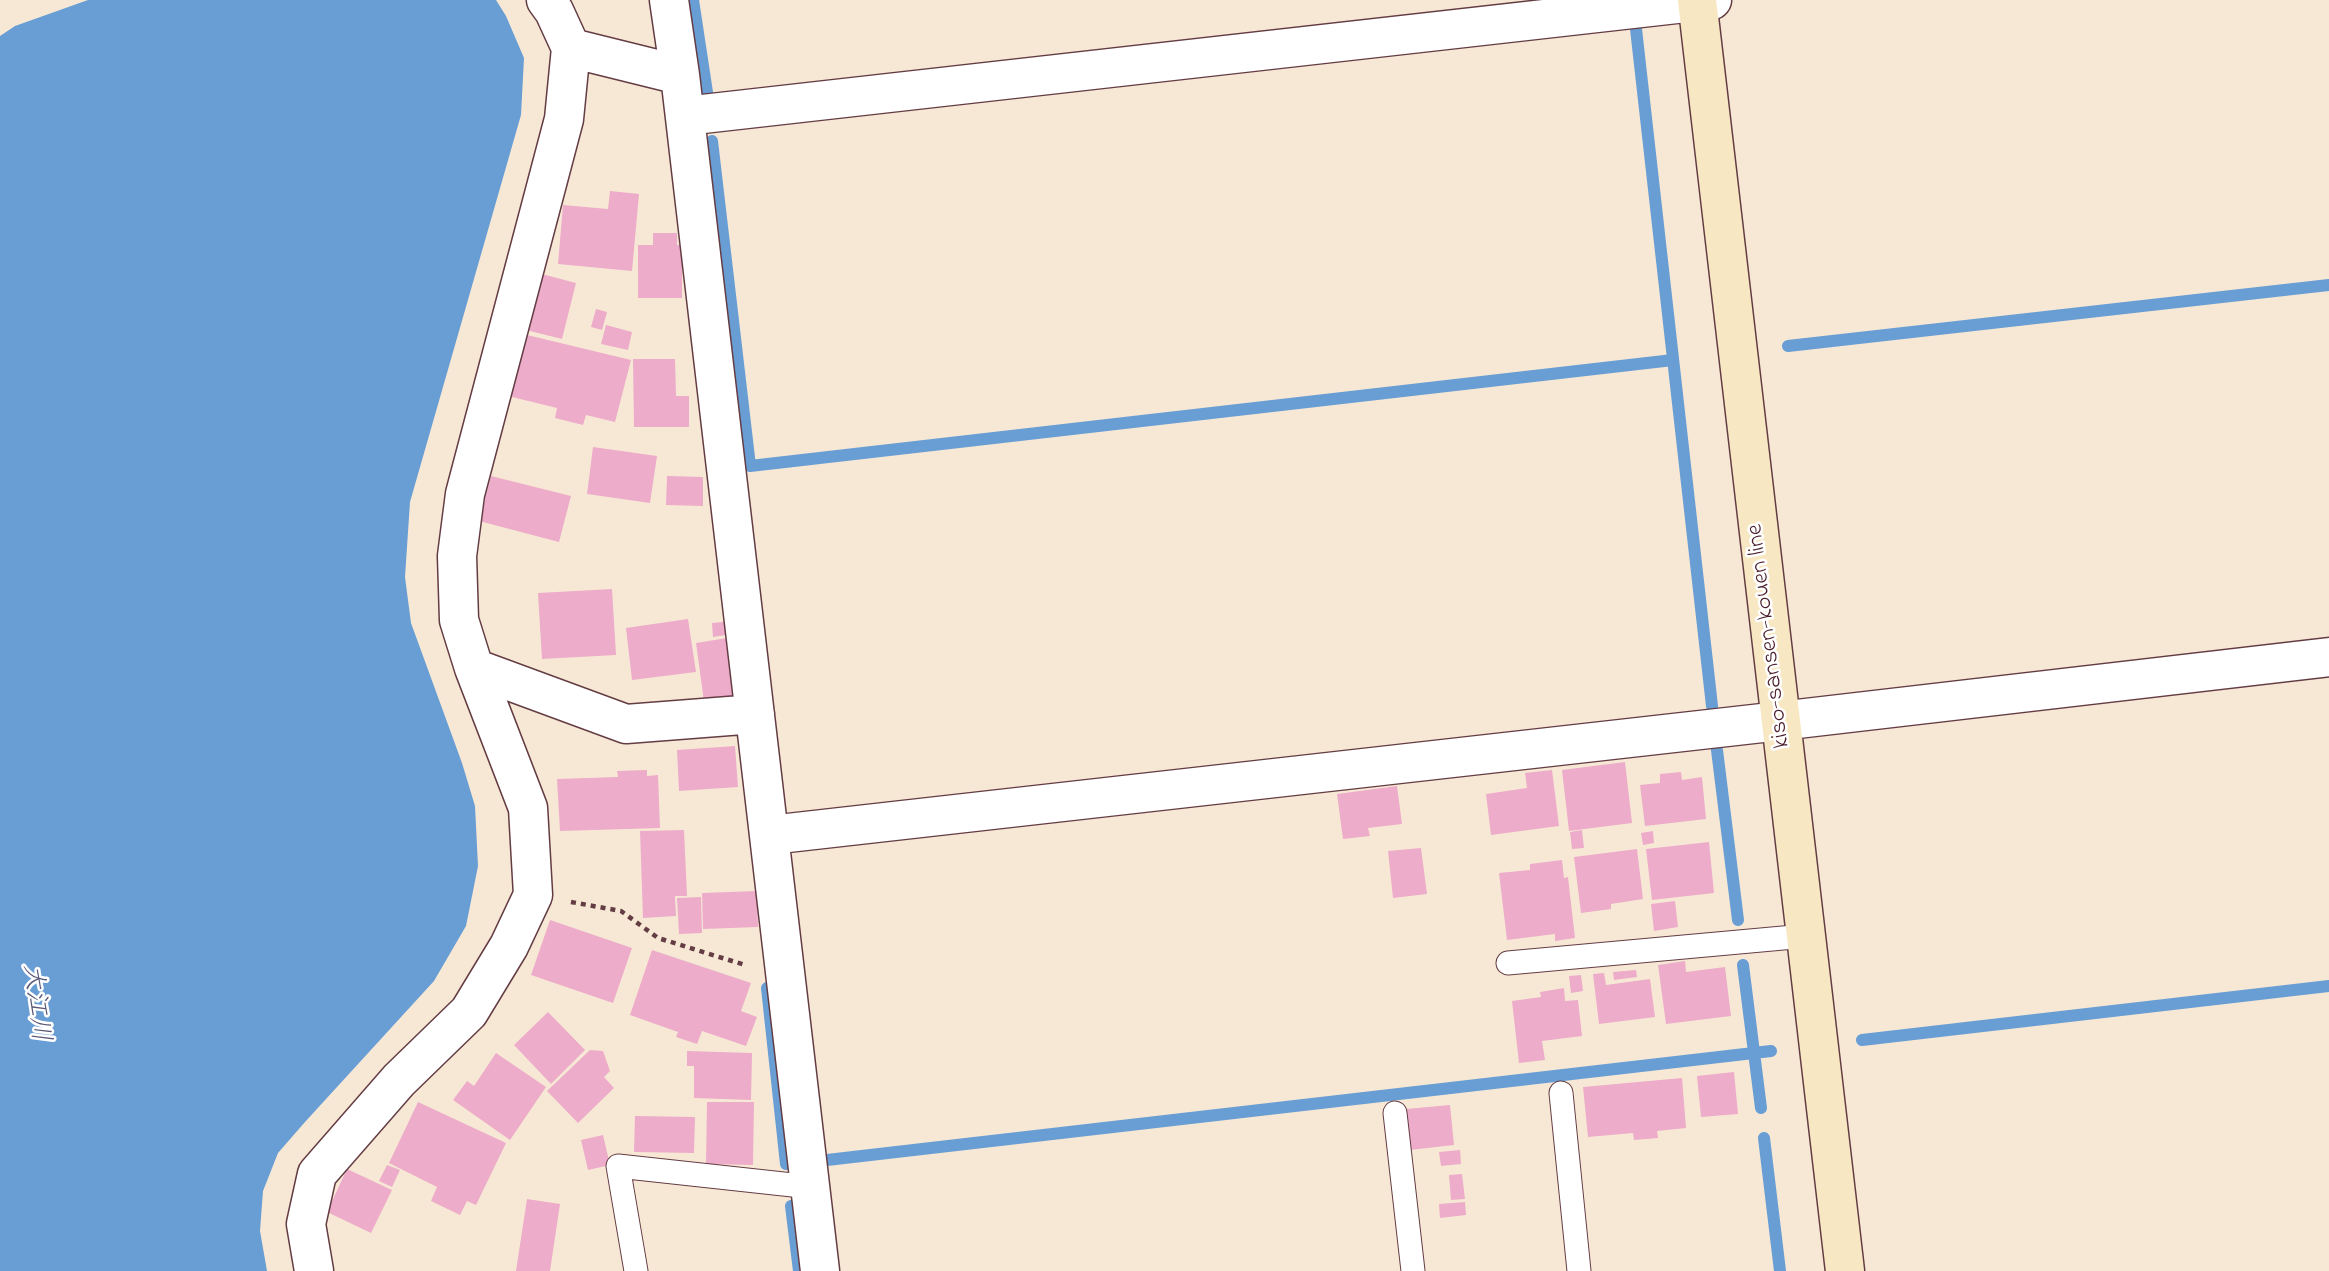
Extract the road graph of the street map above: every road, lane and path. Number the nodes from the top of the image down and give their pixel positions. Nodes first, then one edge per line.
1 (546, 0) edge
2 (669, 0) edge
3 (1702, 1) edge
4 (571, 48) junction
5 (681, 75) junction
6 (685, 116) junction
7 (2329, 657) edge
8 (474, 668) junction
9 (755, 714) junction
10 (1780, 722) junction
11 (770, 835) junction
12 (533, 895) junction
13 (1805, 936) junction
14 (1508, 963) dead end
15 (786, 979) junction
16 (1561, 1093) dead end
17 (1395, 1113) dead end
18 (811, 1186) junction
19 (314, 1271) edge
20 (636, 1271) edge
21 (820, 1271) edge
22 (1413, 1271) edge
23 (1579, 1271) edge
24 (1844, 1271) edge

1 - 4 street
2 - 5 street
3 - 6 street
3 - 10 main road, kiso-sansen-kouen line
4 - 5 street
4 - 8 street
5 - 6 street
6 - 9 street
7 - 10 street
8 - 9 street
8 - 12 street
9 - 11 street
10 - 11 street
10 - 13 main road, kiso-sansen-kouen line
11 - 15 street
12 - 15 path
12 - 19 street
13 - 14 lane
13 - 24 main road, kiso-sansen-kouen line
15 - 18 street
16 - 23 lane
17 - 22 lane
18 - 20 lane
18 - 21 street

